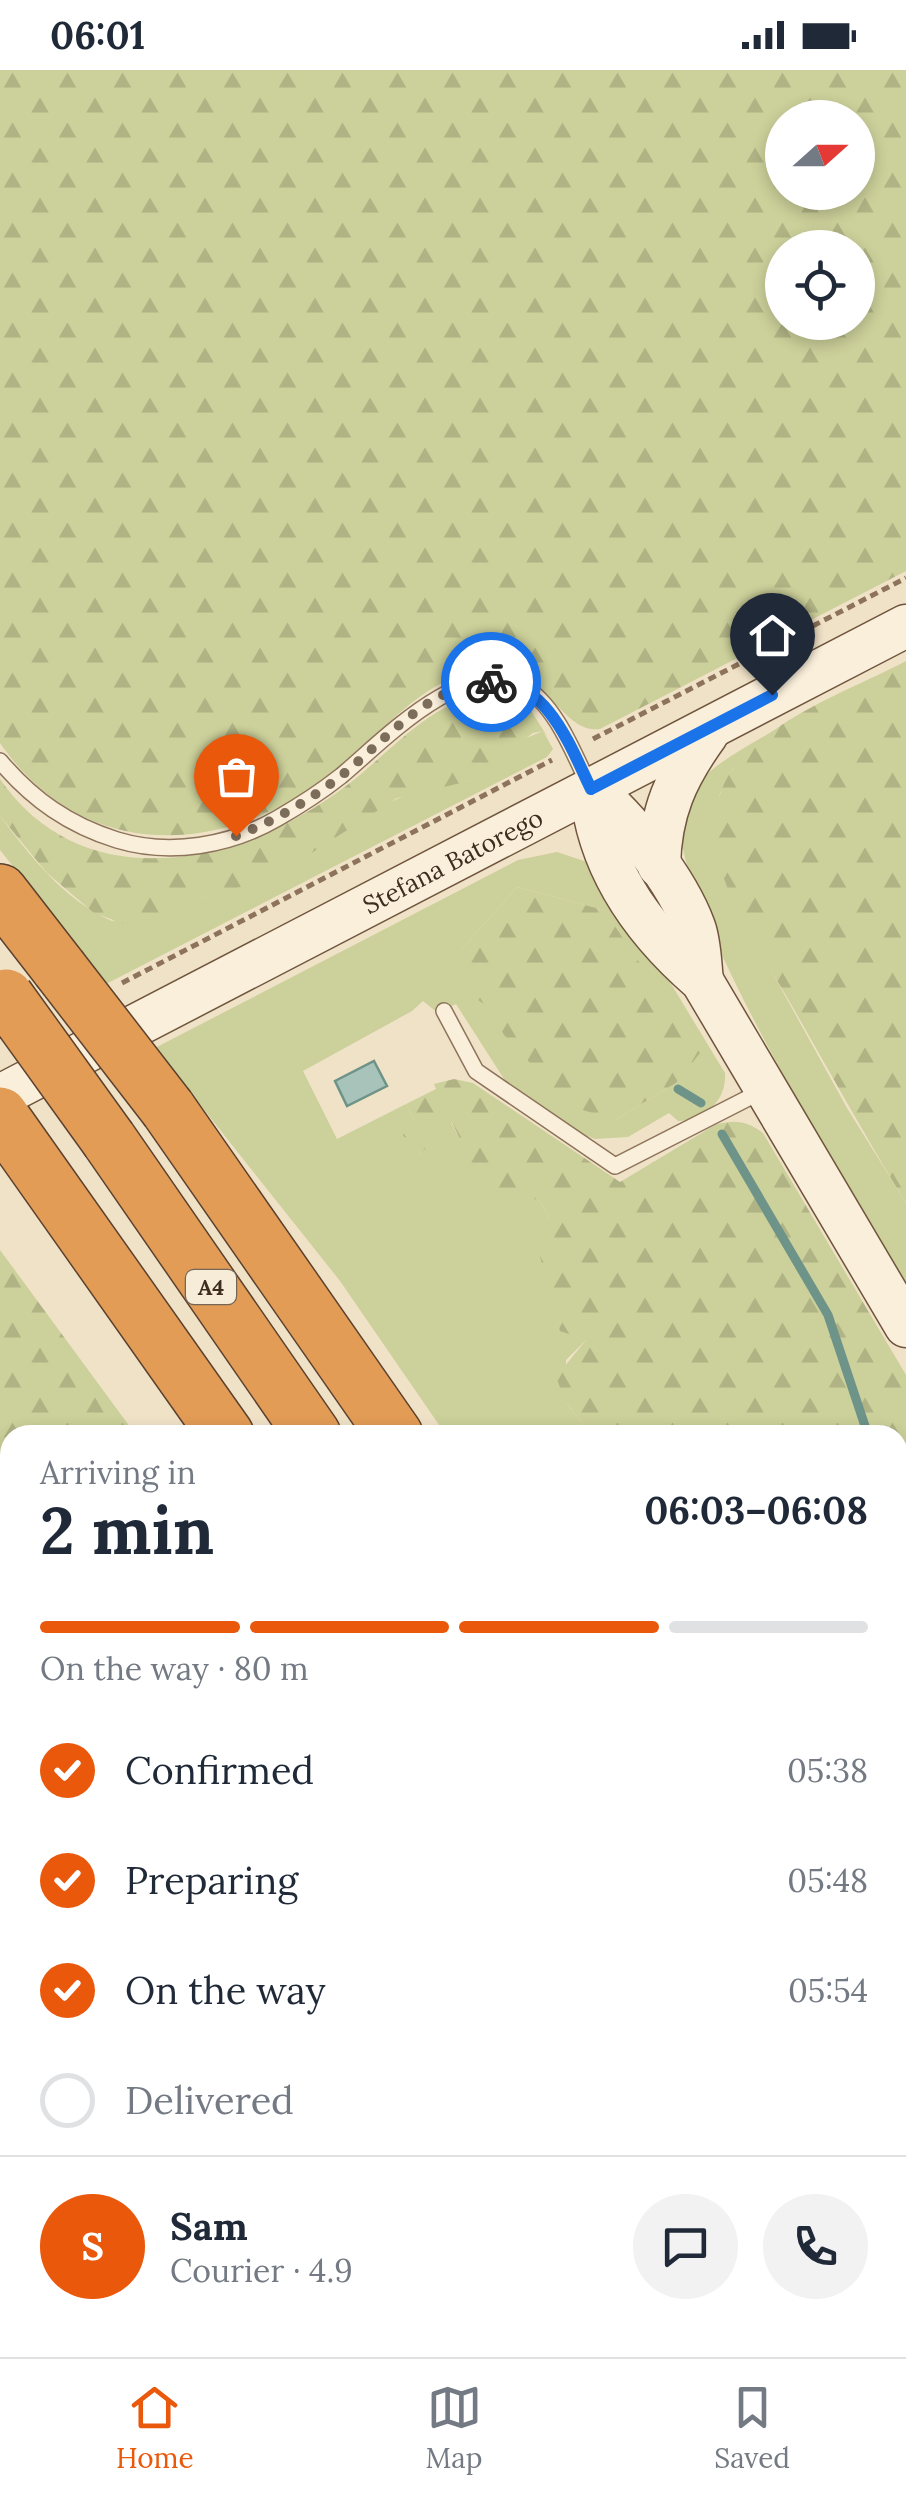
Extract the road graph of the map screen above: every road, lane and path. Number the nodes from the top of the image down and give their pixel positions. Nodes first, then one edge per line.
1 (906, 578) edge
2 (906, 626) edge
3 (711, 728) junction
4 (572, 750) junction
5 (0, 761) edge
6 (591, 789) junction
7 (659, 866) junction
8 (0, 892) edge
9 (702, 981) junction
10 (110, 989) dead end
11 (3, 992) edge
12 (444, 1011) dead end
13 (766, 1089) junction
14 (0, 1096) edge
15 (0, 1115) edge
16 (906, 1326) edge
17 (219, 1425) edge
18 (306, 1425) edge
19 (388, 1425) edge

1 - 4 path
2 - 3 street, Stefana Batorego
3 - 6 street, Stefana Batorego
3 - 7 street
4 - 5 lane
4 - 6 lane
4 - 10 path
6 - 7 street
6 - 9 street
6 - 14 street, Stefana Batorego
7 - 9 street
8 - 19 highway, bridge
9 - 13 street
11 - 18 highway, A4, bridge
12 - 13 lane
13 - 16 street
15 - 17 highway

